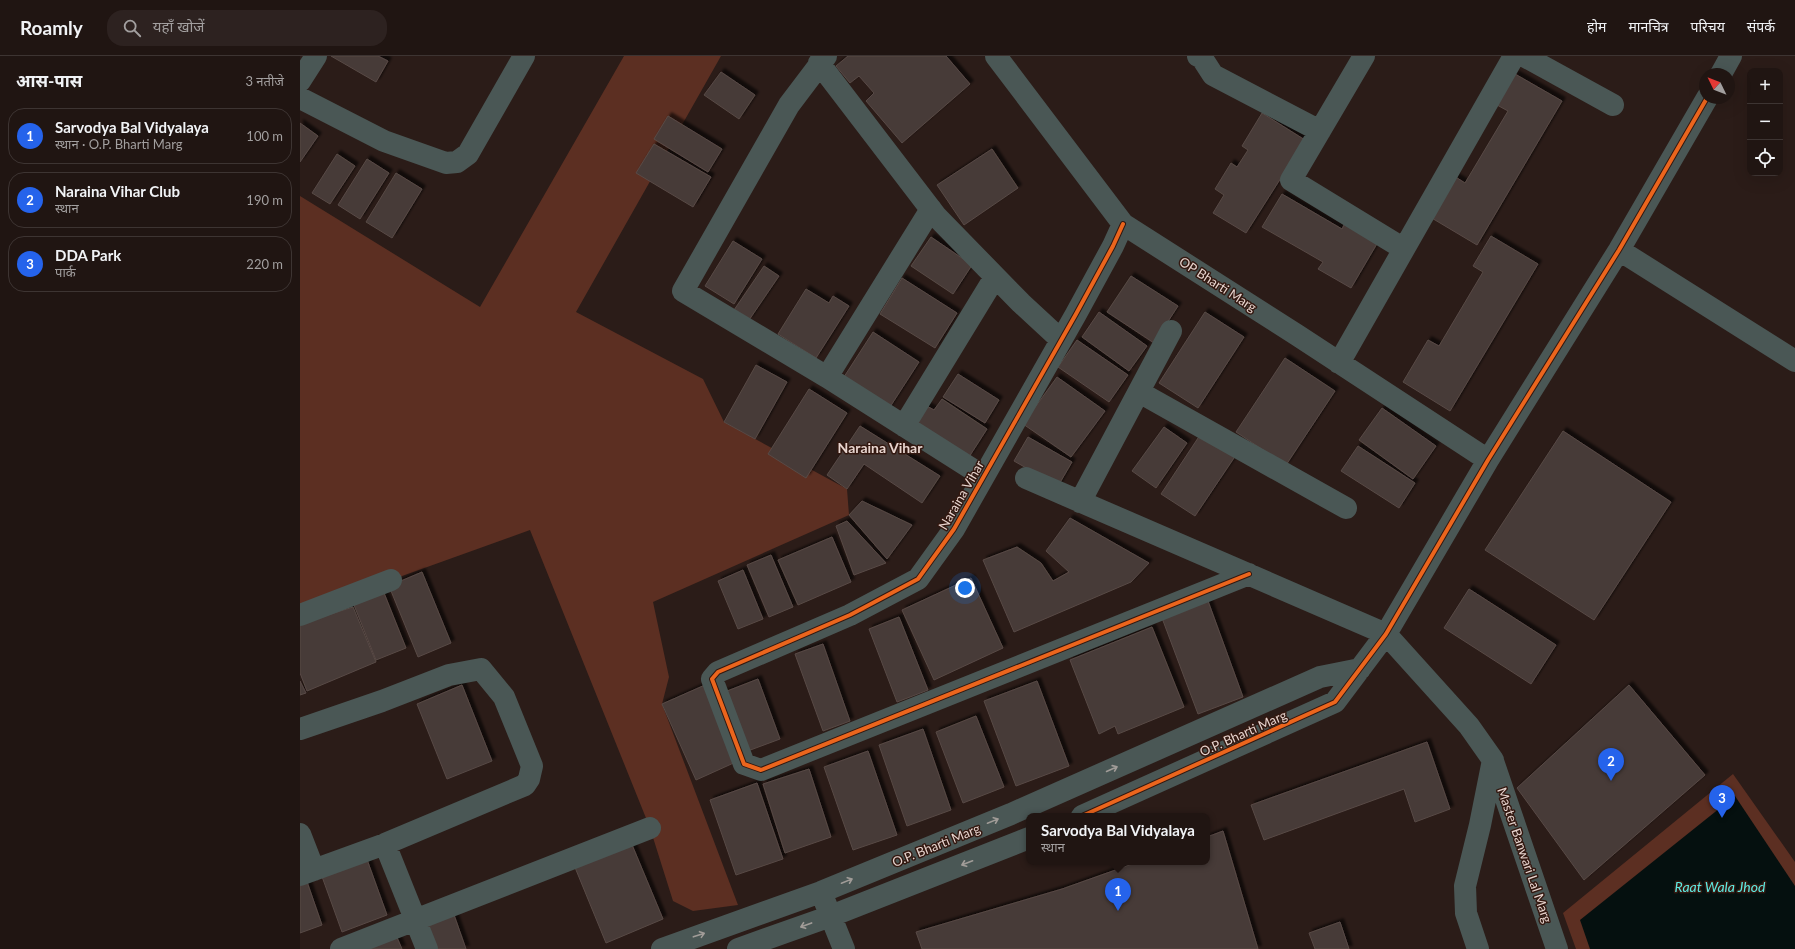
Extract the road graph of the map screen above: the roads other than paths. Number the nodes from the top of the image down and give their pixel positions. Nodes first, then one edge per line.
1 (316, 56) edge
2 (524, 56) edge
3 (996, 56) edge
4 (1198, 56) edge
5 (1364, 56) edge
6 (1514, 56) edge
7 (1524, 56) edge
8 (1731, 56) edge
9 (823, 60) edge
10 (1724, 68) edge
11 (300, 81) edge
12 (300, 98) edge
13 (1704, 104) edge
14 (1613, 105) dead end
15 (1320, 131) junction
16 (931, 209) junction
17 (1123, 224) junction
18 (1404, 249) junction
19 (1620, 250) junction
20 (995, 277) junction
21 (1172, 331) dead end
22 (1061, 340) junction
23 (1795, 361) edge
24 (1339, 363) junction
25 (827, 377) junction
26 (1139, 392) junction
27 (904, 426) junction
28 (1488, 460) junction
29 (983, 476) junction
30 (1026, 478) dead end
31 (1080, 502) junction
32 (1346, 508) dead end
33 (1249, 574) junction
34 (391, 580) dead end
35 (300, 615) edge
36 (1386, 634) junction
37 (1360, 669) junction
38 (300, 729) edge
39 (1493, 760) junction
40 (1089, 813) edge
41 (650, 828) dead end
42 (300, 834) edge
43 (1026, 839) edge
44 (385, 844) junction
45 (307, 873) edge
46 (821, 892) junction
47 (831, 916) junction
48 (416, 919) junction
49 (341, 949) edge
50 (427, 949) edge
51 (662, 949) edge
52 (738, 949) edge
53 (844, 949) edge
54 (1478, 949) edge
55 (1557, 949) edge

1 - 11 street
2 - 12 street
3 - 17 street, OP Bharti Marg
4 - 15 street
5 - 15 street
6 - 18 street
7 - 14 street
8 - 10 street
9 - 16 street
9 - 25 street
13 - 19 street, O.P. Bharti Marg
15 - 18 street
16 - 20 street
16 - 25 street
17 - 22 street, Naraina Vihar
17 - 24 street, OP Bharti Marg
18 - 24 street
19 - 23 street
19 - 28 street, O.P. Bharti Marg
20 - 22 street
20 - 27 street
21 - 26 street
22 - 29 street, Naraina Vihar
24 - 28 street, OP Bharti Marg
25 - 27 street
26 - 31 street
26 - 32 street
27 - 29 street
28 - 36 street, O.P. Bharti Marg
29 - 33 street, Naraina Vihar
30 - 31 street
31 - 33 street
33 - 36 street
34 - 35 street
36 - 37 street, O.P. Bharti Marg
36 - 39 street, Master Banwari Lal Marg
37 - 40 street, O.P. Bharti Marg
46 -> 37 street, O.P. Bharti Marg
38 - 44 street
39 - 54 street
39 - 55 street, Master Banwari Lal Marg
41 - 48 street
42 - 45 street
43 -> 47 street, O.P. Bharti Marg
44 - 45 street
44 - 48 street
46 - 47 street
51 -> 46 street, O.P. Bharti Marg
47 -> 52 street, O.P. Bharti Marg
47 - 53 street
48 - 49 street
48 - 50 street

